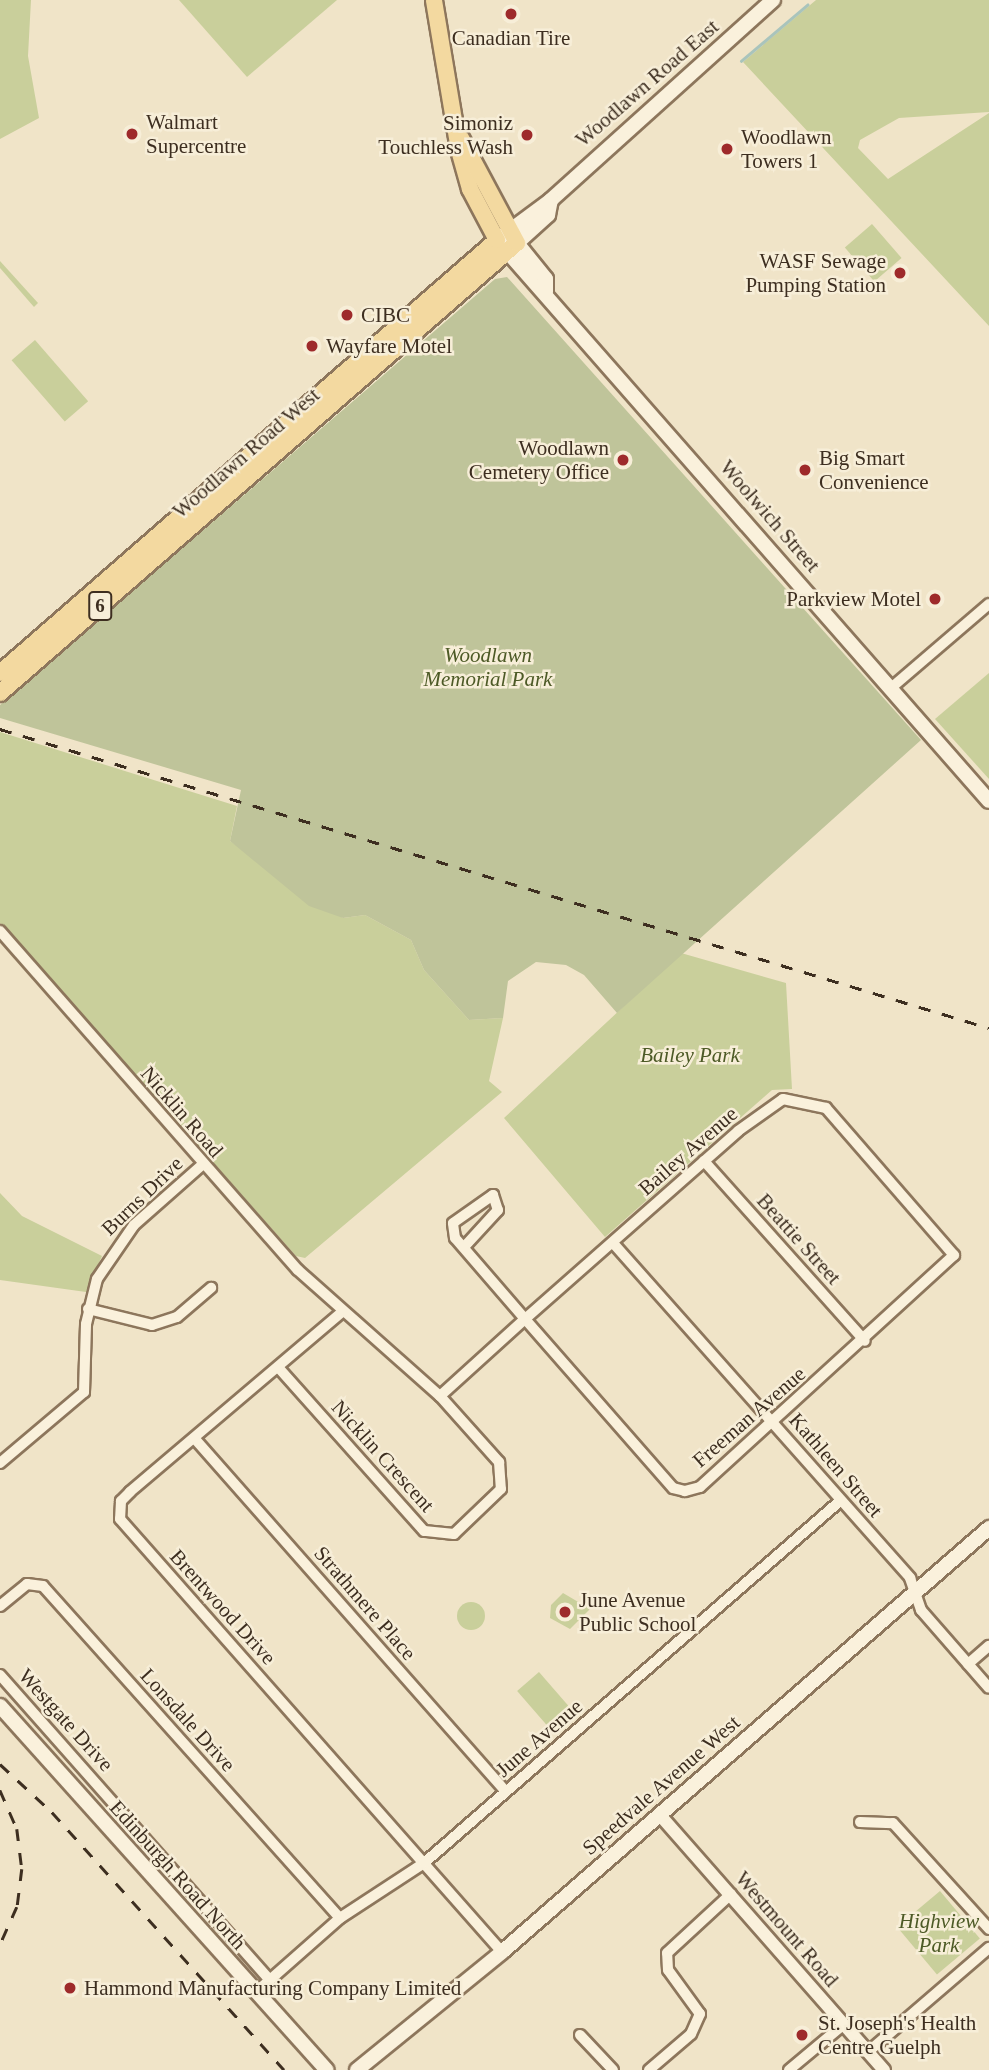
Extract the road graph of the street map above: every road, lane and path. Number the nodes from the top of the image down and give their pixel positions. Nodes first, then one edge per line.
1 (434, 0) edge
2 (773, 0) edge
3 (507, 241) junction
4 (989, 604) edge
5 (0, 673) edge
6 (891, 688) junction
7 (0, 692) edge
8 (989, 801) edge
9 (0, 931) edge
10 (704, 1161) junction
11 (202, 1166) junction
12 (613, 1243) junction
13 (464, 1247) junction
14 (954, 1255) joint
15 (211, 1288) dead end
16 (88, 1309) junction
17 (342, 1312) junction
18 (525, 1320) junction
19 (865, 1342) junction
20 (279, 1368) junction
21 (440, 1396) junction
22 (773, 1422) junction
23 (195, 1439) junction
24 (0, 1463) edge
25 (840, 1501) junction
26 (989, 1528) edge
27 (913, 1594) junction
28 (0, 1606) edge
29 (989, 1646) edge
30 (968, 1664) junction
31 (0, 1675) edge
32 (989, 1688) edge
33 (0, 1706) edge
34 (506, 1792) junction
35 (659, 1814) junction
36 (860, 1822) dead end
37 (424, 1863) junction
38 (731, 1894) junction
39 (340, 1918) junction
40 (989, 1929) edge
41 (989, 1948) edge
42 (502, 1952) junction
43 (270, 1980) junction
44 (256, 1993) junction
45 (844, 2024) junction
46 (580, 2035) dead end
47 (868, 2052) junction
48 (327, 2070) edge
49 (357, 2070) edge
50 (613, 2070) edge
51 (649, 2070) edge
52 (789, 2070) edge
53 (884, 2070) edge

1 - 3 main road, Woolwich Street
2 - 3 main road, Woodlawn Road East
3 - 5 main road, Woodlawn Road West / 6
3 - 6 main road, Woolwich Street
3 - 7 main road, Woodlawn Road West / 6
4 - 6 street
6 - 8 main road, Woolwich Street
9 - 11 street, Nicklin Road
10 - 12 street, Bailey Avenue
10 - 14 street, Bailey Avenue
10 - 19 street, Beattie Street
11 - 16 street, Burns Drive
11 - 17 street, Nicklin Road
12 - 18 street, Bailey Avenue
12 - 22 street, Kathleen Street
13 - 13 street
13 - 18 street, Freeman Avenue
14 - 19 street, Freeman Avenue
15 - 16 street
16 - 24 street, Burns Drive
17 - 20 street, Brentwood Drive
17 - 21 street, Nicklin Crescent
18 - 21 street, Bailey Avenue
18 - 22 street, Freeman Avenue
19 - 22 street, Freeman Avenue
20 - 21 street, Nicklin Crescent
20 - 23 street, Brentwood Drive
22 - 25 street, Kathleen Street
23 - 34 street, Strathmere Place
23 - 37 street, Brentwood Drive
25 - 27 street, Kathleen Street
25 - 34 street, June Avenue
26 - 27 main road, Speedvale Avenue West
27 - 30 street, Kathleen Street
27 - 35 main road, Speedvale Avenue West
28 - 39 street, Lonsdale Drive
29 - 30 street
30 - 32 street, Kathleen Street
31 - 43 street, Westgate Drive
33 - 44 main road, Edinburgh Road North
34 - 37 street, June Avenue
35 - 38 street, Westmount Road
35 - 42 main road, Speedvale Avenue West
36 - 40 street
37 - 39 street, June Avenue
37 - 42 street, Brentwood Drive
38 - 45 street, Westmount Road
38 - 51 street
39 - 43 street, June Avenue
41 - 47 street
42 - 49 main road, Speedvale Avenue West
43 - 44 street, June Avenue
44 - 48 main road, Edinburgh Road North
45 - 47 street, Westmount Road
45 - 52 street
46 - 50 street
47 - 53 street, Westmount Road

